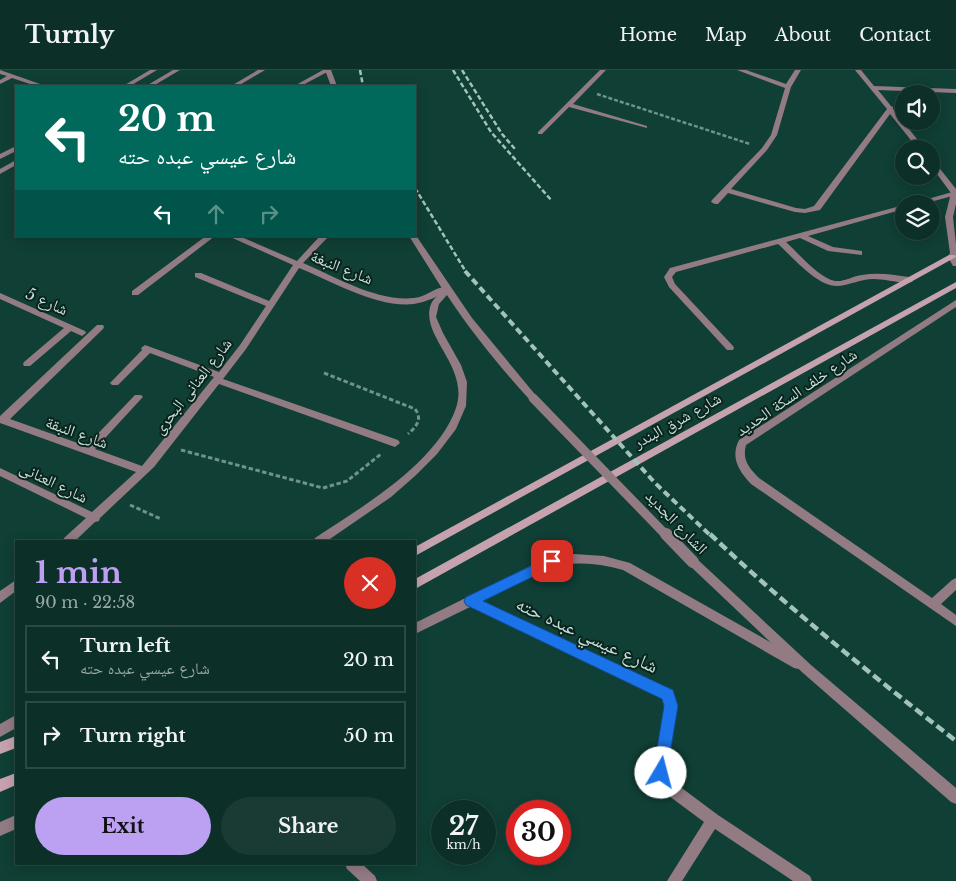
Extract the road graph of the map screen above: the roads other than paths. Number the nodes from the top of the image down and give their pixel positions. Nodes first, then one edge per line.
1 (154, 70) edge
2 (177, 70) edge
3 (262, 70) edge
4 (328, 70) edge
5 (603, 70) edge
6 (740, 70) edge
7 (798, 70) edge
8 (858, 70) edge
9 (0, 72) edge
10 (12, 76) junction
11 (0, 82) edge
12 (38, 85) edge
13 (128, 85) edge
14 (151, 85) edge
15 (236, 85) edge
16 (299, 85) edge
17 (334, 85) edge
18 (788, 87) junction
19 (874, 88) junction
20 (956, 91) edge
21 (569, 105) junction
22 (891, 108) junction
23 (645, 127) dead end
24 (540, 133) dead end
25 (915, 140) edge
26 (15, 148) edge
27 (0, 156) edge
28 (15, 163) edge
29 (0, 172) edge
30 (940, 173) edge
31 (726, 190) junction
32 (956, 193) edge
33 (940, 197) edge
34 (715, 202) dead end
35 (895, 208) edge
36 (800, 234) junction
37 (210, 237) edge
38 (234, 237) edge
39 (323, 237) edge
40 (414, 237) edge
41 (779, 240) junction
42 (859, 253) dead end
43 (954, 256) edge
44 (297, 265) junction
45 (198, 275) dead end
46 (909, 280) junction
47 (956, 285) edge
48 (445, 290) junction
49 (135, 293) dead end
50 (0, 296) edge
51 (270, 304) junction
52 (956, 304) edge
53 (100, 327) dead end
54 (69, 328) junction
55 (82, 334) dead end
56 (730, 348) dead end
57 (27, 364) dead end
58 (219, 378) junction
59 (115, 382) dead end
60 (138, 397) dead end
61 (2, 420) edge
62 (394, 443) road end
63 (87, 451) junction
64 (144, 471) junction
65 (0, 472) edge
66 (95, 518) junction
67 (69, 540) edge
68 (320, 540) edge
69 (416, 551) edge
70 (416, 583) edge
71 (956, 583) edge
72 (15, 586) edge
73 (0, 598) edge
74 (470, 601) junction
75 (933, 605) junction
76 (956, 620) edge
77 (416, 628) edge
78 (807, 669) junction
79 (15, 722) edge
80 (0, 731) edge
81 (15, 742) edge
82 (0, 748) edge
83 (15, 779) edge
84 (0, 786) edge
85 (956, 796) edge
86 (713, 820) junction
87 (15, 822) edge
88 (0, 830) edge
89 (353, 865) edge
90 (370, 881) edge
91 (674, 881) edge
92 (805, 881) edge

1 - 13 street
2 - 14 street
3 - 15 street
4 - 16 street
4 - 17 street
5 - 21 street
6 - 18 street
7 - 18 street
8 - 19 street
9 - 10 street
10 - 11 street
10 - 12 street
18 - 31 street
19 - 20 street
19 - 22 street
21 - 23 street
21 - 24 street
22 - 25 street
22 - 31 street
26 - 27 street
28 - 29 street
30 - 32 street
31 - 34 street
32 - 33 street
32 - 43 street
35 - 36 street
36 - 41 street
36 - 42 street
37 - 49 street
38 - 44 street, شارع النبغة
39 - 44 street, شارع العنانى البحرى
40 - 48 street, الشارع الجديد
41 - 46 street
41 - 56 street
43 - 46 main road, شارع شرق البندر
44 - 48 street, شارع النبغة
44 - 51 street, شارع العنانى البحرى
45 - 51 street
46 - 69 main road, شارع شرق البندر
47 - 70 main road, شارع شرق البندر
48 - 68 street
48 - 78 street, الشارع الجديد, bridge
50 - 54 street, شارع 5
51 - 58 street, شارع العنانى البحرى
52 - 75 street, شارع خلف السكة الحديد
53 - 61 street
54 - 55 street, شارع 5
54 - 57 street
58 - 59 street
58 - 62 street
58 - 64 street, شارع العنانى البحرى
60 - 63 street
61 - 63 street, شارع النبقة
63 - 64 street, شارع النبقة
64 - 66 street, شارع العنانى البحرى
65 - 66 street, شارع العنانى
66 - 67 street, شارع العنانى البحرى
71 - 75 street
72 - 73 street
74 - 77 street
74 - 78 street
74 - 86 street, شارع عيسي عبده حته
75 - 76 street, شارع خلف السكة الحديد
78 - 85 street, الشارع الجديد
79 - 80 street
81 - 82 main road
83 - 84 main road
86 - 91 street
86 - 92 street, شارع عيسي عبده حته
87 - 88 street
89 - 90 street

